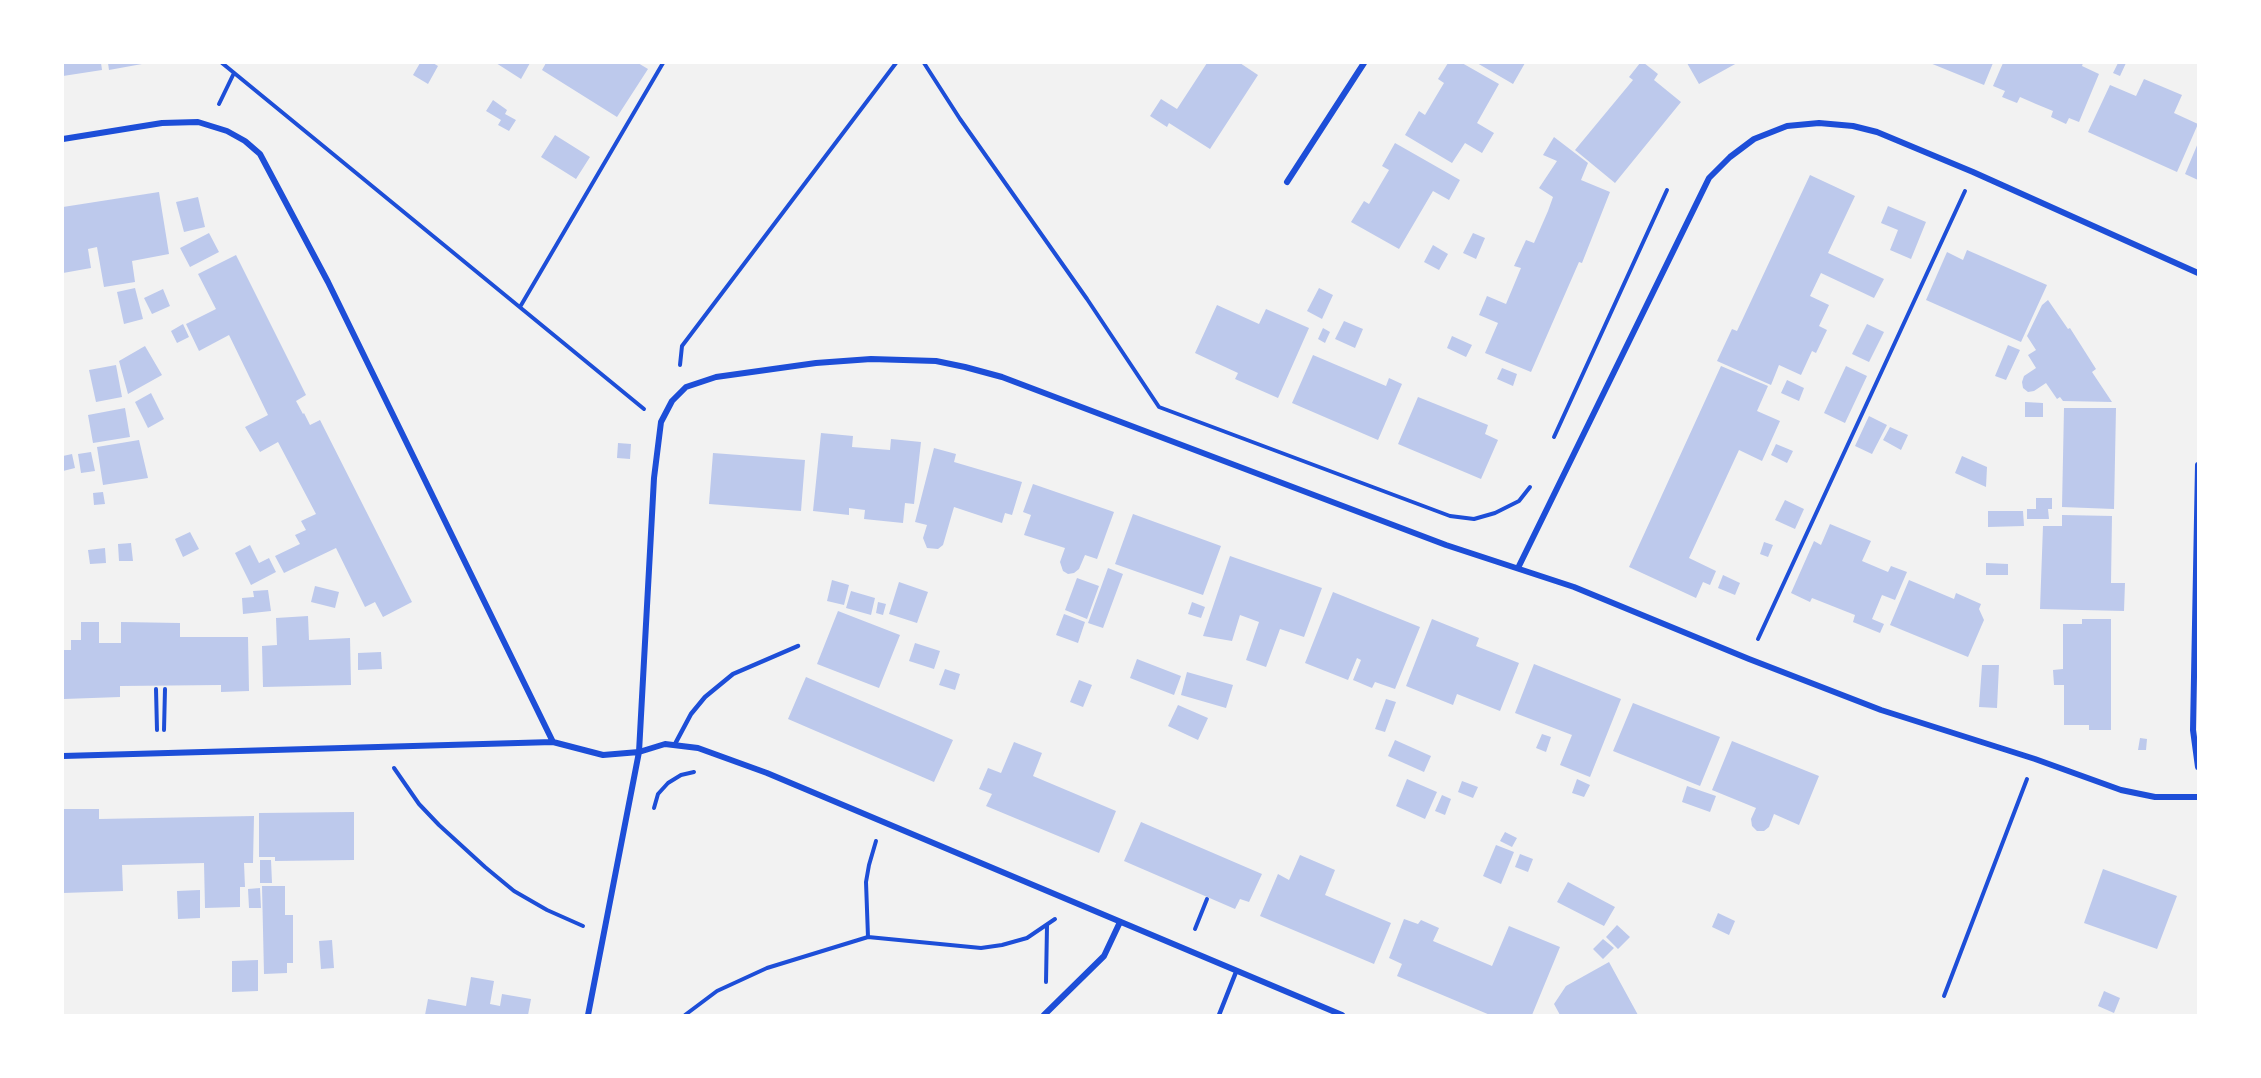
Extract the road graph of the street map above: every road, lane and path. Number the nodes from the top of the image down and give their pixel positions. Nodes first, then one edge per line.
1 (222, 63) edge
2 (663, 63) edge
3 (896, 63) edge
4 (924, 63) edge
5 (1364, 63) edge
6 (234, 73) junction
7 (219, 104) dead end
8 (63, 139) edge
9 (1973, 172) junction
10 (1287, 182) dead end
11 (1667, 190) dead end
12 (2198, 273) edge
13 (520, 306) junction
14 (686, 387) junction
15 (661, 422) junction
16 (1551, 443) dead end
17 (2198, 465) edge
18 (1531, 485) dead end
19 (1518, 568) junction
20 (798, 646) dead end
21 (1749, 659) junction
22 (156, 689) dead end
23 (165, 689) dead end
24 (164, 733) dead end
25 (157, 734) dead end
26 (553, 742) junction
27 (675, 744) junction
28 (379, 748) junction
29 (639, 752) junction
30 (63, 756) edge
31 (2035, 759) junction
32 (2198, 767) edge
33 (699, 771) dead end
34 (2198, 797) edge
35 (652, 814) dead end
36 (866, 835) dead end
37 (1206, 899) dead end
38 (1073, 903) junction
39 (1120, 922) junction
40 (1047, 925) junction
41 (1194, 932) dead end
42 (602, 935) junction
43 (867, 937) junction
44 (1236, 972) junction
45 (1046, 990) dead end
46 (1944, 996) dead end
47 (588, 1015) edge
48 (685, 1015) edge
49 (1044, 1015) edge
50 (1219, 1015) edge
51 (1342, 1015) edge

1 - 6 path
2 - 13 path
3 - 14 path
4 - 18 path
5 - 10 street
6 - 7 path
6 - 13 path
8 - 26 street
9 - 12 street
9 - 19 street
9 - 21 path
11 - 16 path
13 - 15 path
14 - 15 street
14 - 19 street
15 - 29 street
17 - 32 street
19 - 21 street
20 - 27 lane
21 - 31 street
22 - 25 path
23 - 24 path
26 - 28 street
26 - 29 street
27 - 29 street
27 - 38 street
28 - 30 street
28 - 42 path
29 - 42 street
31 - 34 street
31 - 46 path
33 - 35 path
36 - 43 path
37 - 41 path
38 - 39 street
38 - 40 path
39 - 44 street
39 - 49 street
40 - 43 path
40 - 45 path
42 - 47 street
43 - 48 path
44 - 50 lane
44 - 51 street

